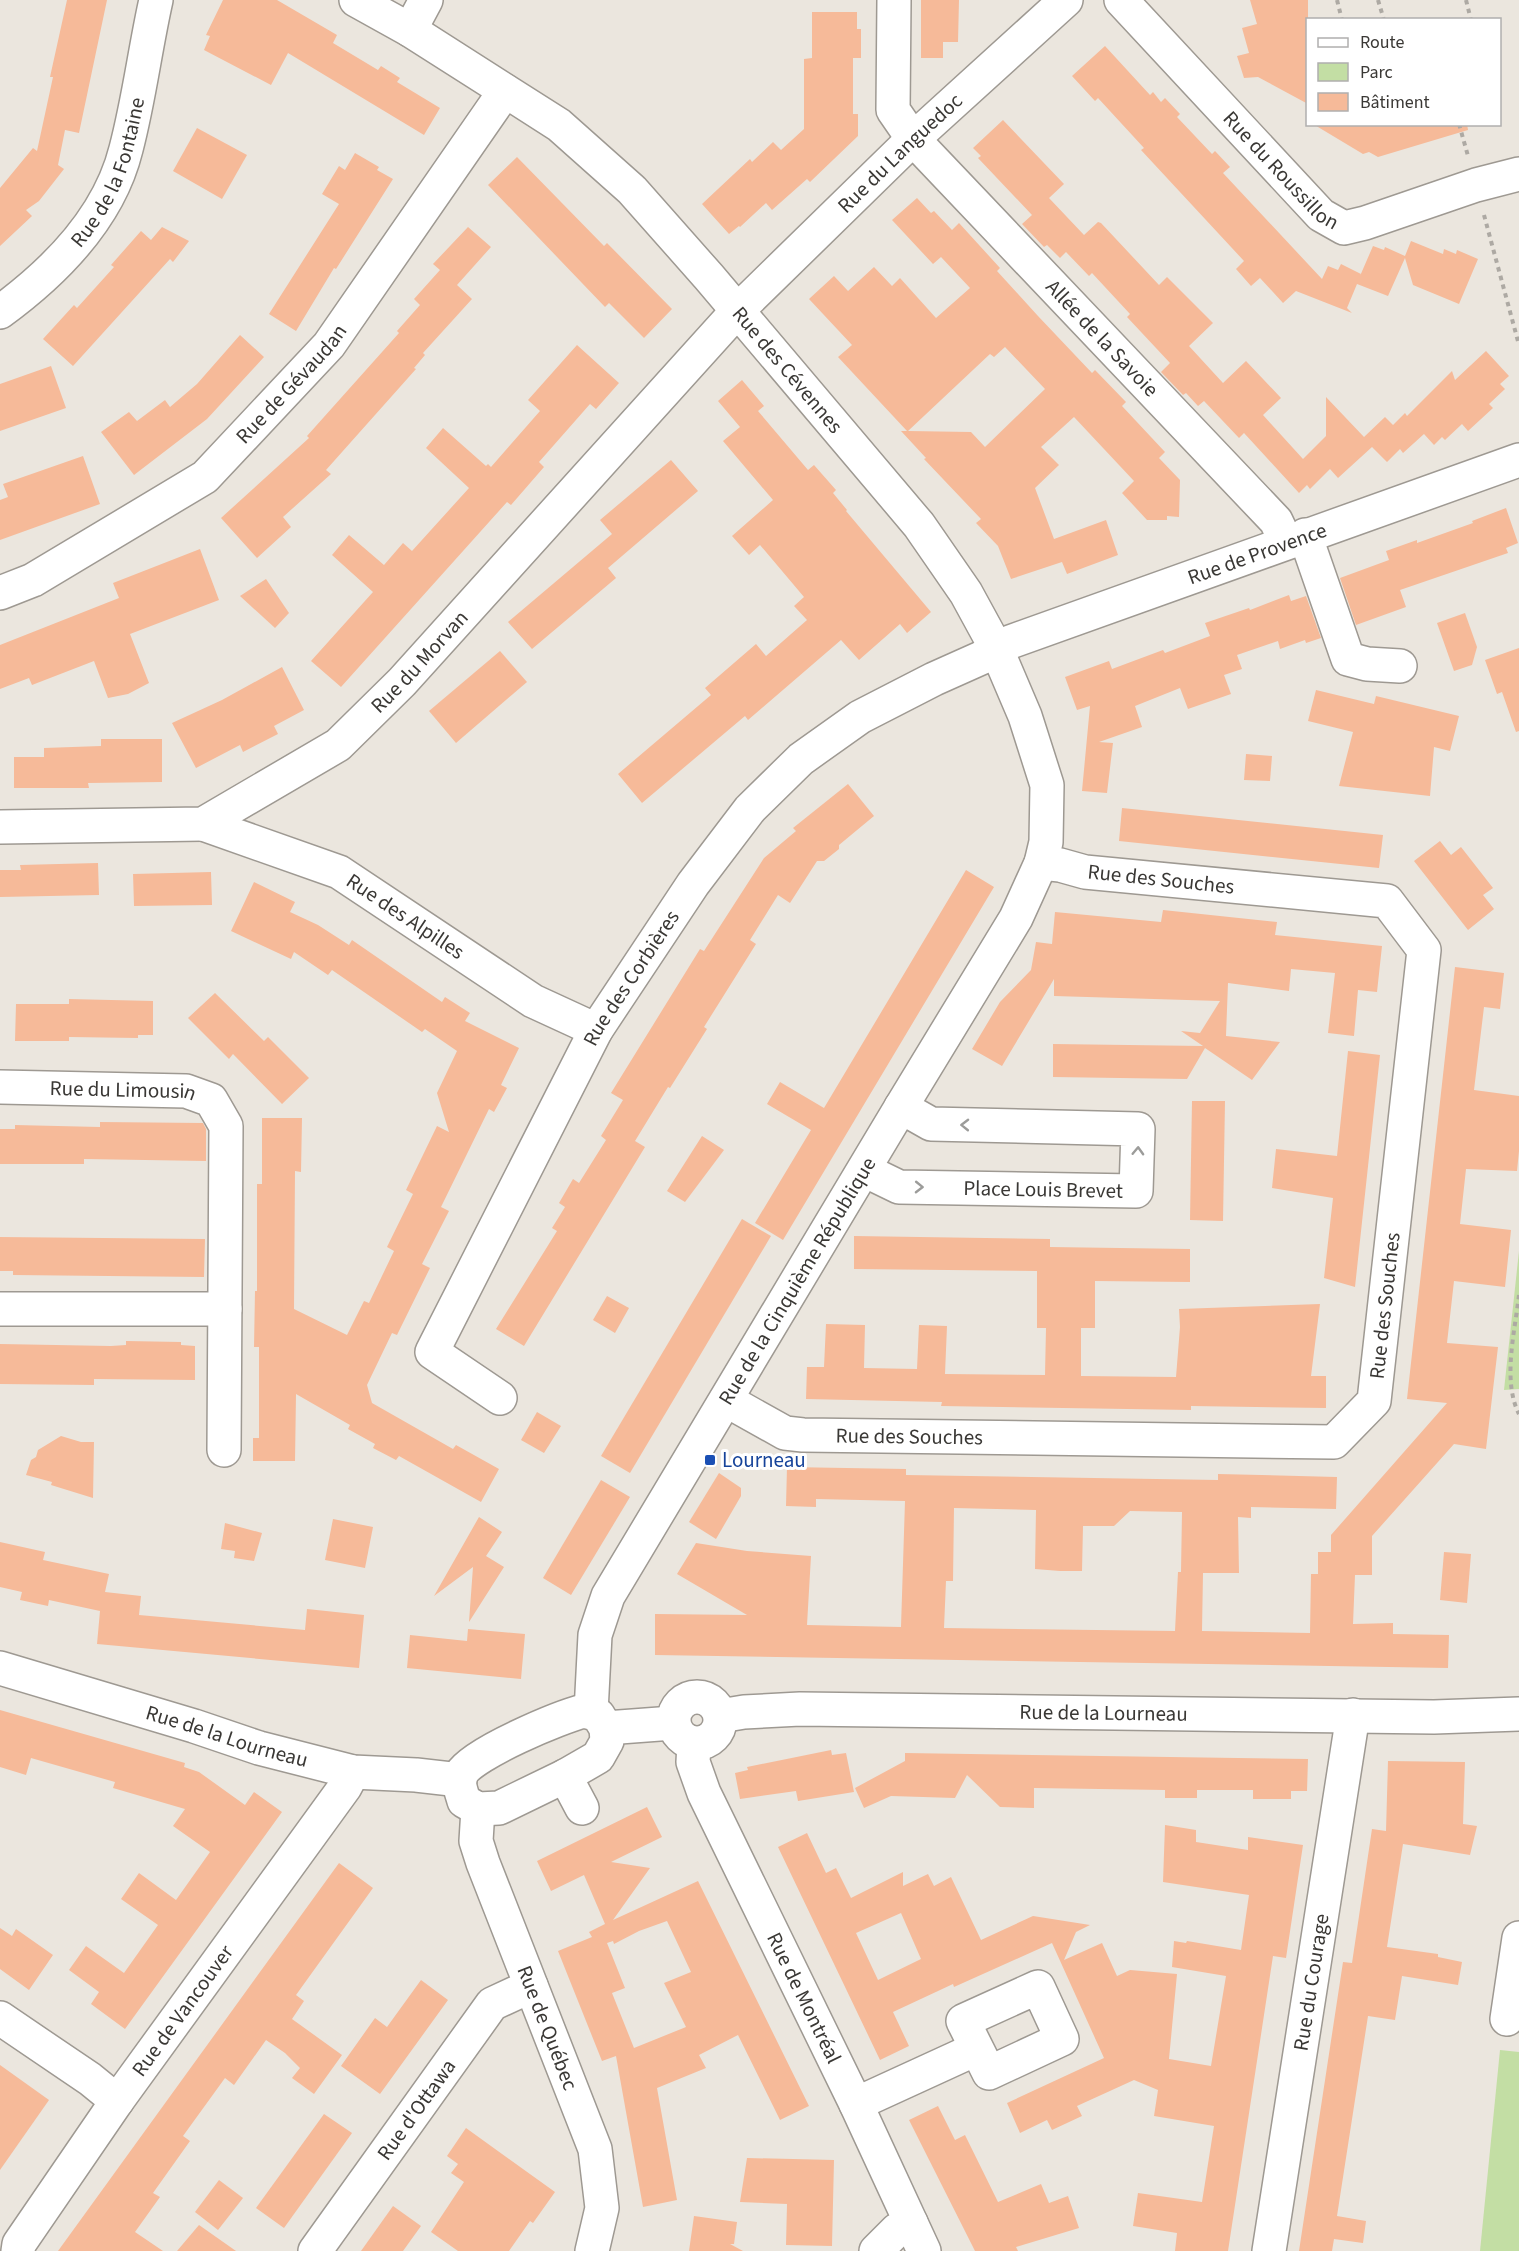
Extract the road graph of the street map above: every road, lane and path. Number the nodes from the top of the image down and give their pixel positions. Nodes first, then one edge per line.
1 (156, 0) edge
2 (356, 0) edge
3 (426, 0) edge
4 (894, 0) edge
5 (1066, 0) edge
6 (1121, 0) edge
7 (1337, 0) edge
8 (1378, 0) edge
9 (1466, 0) edge
10 (1342, 18) edge
11 (1383, 18) edge
12 (1470, 18) edge
13 (410, 30) junction
14 (505, 90) junction
15 (913, 139) junction
16 (1519, 174) edge
17 (1476, 185) junction
18 (738, 310) junction
19 (0, 312) edge
20 (1519, 345) edge
21 (1519, 460) edge
22 (1296, 539) junction
23 (0, 593) edge
24 (996, 648) junction
25 (1400, 666) dead end
26 (203, 824) junction
27 (0, 827) edge
28 (1041, 863) junction
29 (596, 1030) junction
30 (0, 1087) edge
31 (901, 1107) junction
32 (864, 1170) junction
33 (1519, 1295) edge
34 (0, 1309) edge
35 (225, 1310) junction
36 (500, 1398) dead end
37 (726, 1400) junction
38 (1519, 1414) edge
39 (224, 1450) dead end
40 (0, 1668) edge
41 (1519, 1714) edge
42 (1353, 1715) junction
43 (598, 1720) junction
44 (684, 1733) junction
45 (353, 1772) junction
46 (565, 1776) junction
47 (460, 1780) junction
48 (582, 1808) dead end
49 (478, 1809) junction
50 (1519, 1938) edge
51 (531, 1986) junction
52 (0, 2018) edge
53 (1507, 2019) dead end
54 (976, 2049) dead end
55 (117, 2101) junction
56 (856, 2104) junction
57 (918, 2237) edge
58 (18, 2251) edge
59 (315, 2251) edge
60 (592, 2251) edge
61 (876, 2251) edge
62 (1269, 2251) edge

1 - 19 street, Rue de la Fontaine
2 - 13 street, Rue des Cévennes
3 - 13 street
4 - 15 street, Allée de la Savoie
5 - 15 street, Rue du Languedoc
6 - 17 street, Rue du Roussillon
7 - 10 path
8 - 11 path
9 - 12 path
13 - 14 street, Rue des Cévennes
14 - 18 street, Rue des Cévennes
14 - 23 street, Rue de Gévaudan
15 - 18 street, Rue du Languedoc
15 - 22 street, Allée de la Savoie
16 - 17 street, Rue du Roussillon
17 - 20 path
18 - 24 street, Rue des Cévennes
18 - 26 street, Rue du Morvan
21 - 22 street, Rue de Provence
22 - 24 street, Rue de Provence
22 - 25 street, Allée de la Savoie
24 - 28 street, Rue des Cévennes
24 - 29 street, Rue des Corbières
26 - 27 street, Rue du Morvan
26 - 29 street, Rue des Alpilles
28 - 31 street, Rue de la Cinquième République
28 - 37 street, Rue des Souches
29 - 36 street, Rue des Corbières
30 - 35 street, Rue du Limousin
31 - 32 street, Rue de la Cinquième République
32 -> 31 street, Place Louis Brevet
32 - 37 street, Rue de la Cinquième République
33 - 38 path
34 - 35 street
35 - 39 street, Rue du Limousin
37 - 43 street, Rue de la Cinquième République
40 - 45 street, Rue de la Lourneau
41 - 42 street, Rue de la Lourneau
42 - 44 street, Rue de la Lourneau
42 - 62 street, Rue du Courage
43 - 44 street
43 - 46 street
43 - 47 street
44 - 56 street, Rue de Montréal
45 - 47 street, Rue de la Lourneau
45 - 55 street, Rue de Vancouver
46 - 48 street
46 - 49 street
47 - 49 street
49 - 51 street, Rue de Québec
50 - 53 street
51 - 59 street, Rue d'Ottawa
51 - 60 street, Rue de Québec
52 - 55 street
54 - 56 street
55 - 58 street, Rue de Vancouver
56 - 57 street, Rue de Montréal
57 - 61 street

